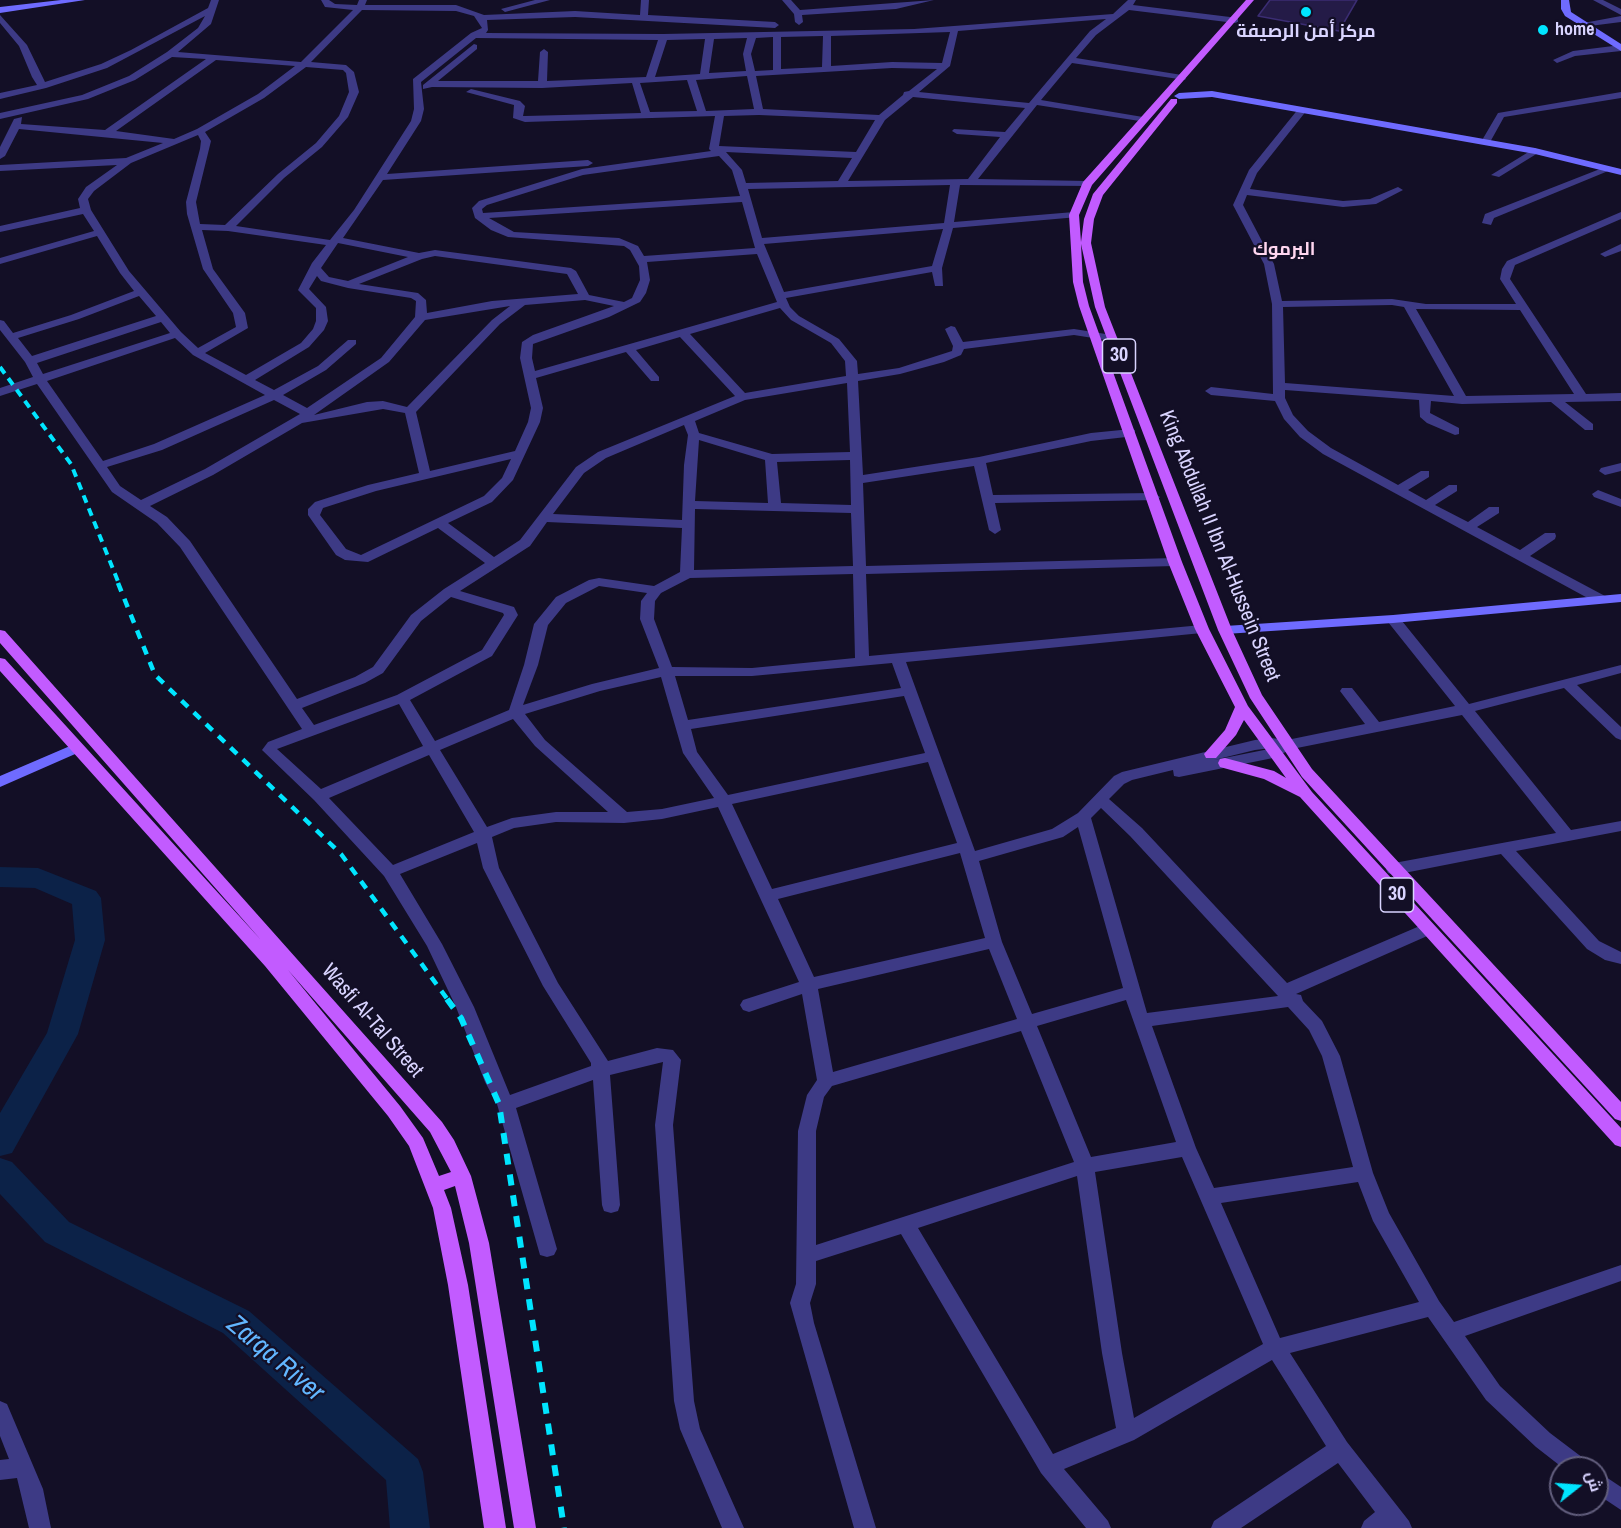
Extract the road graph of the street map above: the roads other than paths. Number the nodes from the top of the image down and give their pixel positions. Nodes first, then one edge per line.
1 (42, 0) edge
2 (81, 0) edge
3 (215, 0) edge
4 (325, 0) edge
5 (546, 0) edge
6 (645, 0) edge
7 (786, 0) edge
8 (930, 0) edge
9 (1250, 0) edge
10 (1263, 0) edge
11 (1565, 0) edge
12 (1598, 0) edge
13 (61, 1) edge
14 (361, 3) edge
15 (510, 4) edge
16 (1130, 4) edge
17 (20, 7) junction
18 (0, 10) edge
19 (210, 10) junction
20 (1621, 12) edge
21 (798, 13) junction
22 (479, 16) junction
23 (1113, 16) junction
24 (645, 17) junction
25 (0, 18) edge
26 (669, 18) junction
27 (1621, 19) edge
28 (1235, 20) junction
29 (1582, 24) junction
30 (799, 30) junction
31 (954, 31) junction
32 (485, 33) junction
33 (827, 33) junction
34 (777, 34) junction
35 (710, 35) junction
36 (752, 35) junction
37 (659, 37) junction
38 (1621, 48) edge
39 (1216, 49) junction
40 (544, 52) dead end
41 (170, 54) junction
42 (213, 58) junction
43 (1071, 60) junction
44 (1557, 60) dead end
45 (303, 64) junction
46 (946, 66) junction
47 (826, 70) junction
48 (777, 71) junction
49 (750, 72) junction
50 (704, 75) junction
51 (690, 76) junction
52 (1182, 78) junction
53 (635, 80) junction
54 (650, 80) junction
55 (431, 84) junction
56 (542, 85) junction
57 (1195, 85) dead end
58 (43, 86) junction
59 (447, 86) junction
60 (417, 90) junction
61 (907, 94) junction
62 (1212, 94) junction
63 (1621, 95) edge
64 (0, 96) edge
65 (1179, 96) junction
66 (1034, 104) junction
67 (1302, 110) junction
68 (22, 112) junction
69 (759, 112) junction
70 (702, 113) junction
71 (720, 113) junction
72 (646, 115) junction
73 (0, 116) edge
74 (880, 118) junction
75 (1143, 120) junction
76 (16, 126) junction
77 (957, 130) dead end
78 (200, 131) junction
79 (107, 133) junction
80 (1007, 135) junction
81 (173, 141) junction
82 (1486, 142) junction
83 (718, 151) junction
84 (1535, 151) junction
85 (860, 155) junction
86 (0, 156) edge
87 (128, 161) junction
88 (0, 168) edge
89 (1608, 169) junction
90 (1621, 172) edge
91 (1496, 176) dead end
92 (381, 177) junction
93 (971, 182) junction
94 (842, 183) junction
95 (955, 183) junction
96 (1088, 184) junction
97 (743, 186) junction
98 (1398, 190) dead end
99 (1243, 191) junction
100 (746, 199) junction
101 (86, 210) junction
102 (1074, 215) junction
103 (479, 216) junction
104 (1618, 219) edge
105 (1487, 223) dead end
106 (949, 224) junction
107 (198, 227) junction
108 (228, 228) junction
109 (0, 229) edge
110 (100, 232) junction
111 (335, 241) junction
112 (760, 246) junction
113 (1621, 247) edge
114 (1605, 254) dead end
115 (419, 256) junction
116 (641, 259) junction
117 (0, 261) edge
118 (316, 268) junction
119 (937, 268) junction
120 (939, 284) dead end
121 (348, 285) junction
122 (141, 292) junction
123 (585, 297) junction
124 (781, 300) junction
125 (522, 302) junction
126 (1277, 304) junction
127 (1408, 304) junction
128 (624, 305) junction
129 (1525, 307) junction
130 (421, 317) junction
131 (161, 318) junction
132 (0, 323) edge
133 (951, 329) dead end
134 (683, 333) junction
135 (177, 334) junction
136 (1094, 336) junction
137 (11, 337) junction
138 (1112, 338) junction
139 (352, 342) dead end
140 (959, 346) junction
141 (629, 349) junction
142 (197, 353) junction
143 (30, 361) junction
144 (531, 376) junction
145 (655, 378) dead end
146 (852, 378) junction
147 (41, 381) junction
148 (245, 381) junction
149 (1211, 391) dead end
150 (0, 392) edge
151 (1279, 392) junction
152 (272, 396) junction
153 (1581, 396) junction
154 (742, 397) junction
155 (1621, 397) edge
156 (1425, 398) junction
157 (1553, 398) junction
158 (1462, 400) junction
159 (410, 411) junction
160 (307, 413) junction
161 (294, 423) junction
162 (691, 427) junction
163 (1589, 427) dead end
164 (1455, 431) dead end
165 (1131, 433) junction
166 (519, 454) junction
167 (856, 456) junction
168 (771, 458) junction
169 (979, 460) junction
170 (99, 466) junction
171 (1621, 467) edge
172 (1605, 471) dead end
173 (425, 474) junction
174 (1425, 474) dead end
175 (857, 480) junction
176 (1453, 488) dead end
177 (1398, 490) junction
178 (1598, 494) dead end
179 (1154, 497) junction
180 (988, 499) junction
181 (1621, 504) edge
182 (689, 505) junction
183 (1426, 505) junction
184 (140, 506) junction
185 (775, 508) junction
186 (857, 509) junction
187 (1494, 510) dead end
188 (546, 518) junction
189 (441, 524) junction
190 (688, 524) junction
191 (1468, 528) junction
192 (995, 530) dead end
193 (1550, 536) dead end
194 (1521, 556) junction
195 (1175, 562) junction
196 (495, 564) junction
197 (858, 569) junction
198 (687, 574) junction
199 (656, 590) junction
200 (449, 592) junction
201 (1621, 598) edge
202 (1600, 599) junction
203 (1393, 619) junction
204 (1202, 629) junction
205 (1225, 630) junction
206 (0, 634) edge
207 (898, 659) junction
208 (0, 662) edge
209 (862, 663) junction
210 (1621, 669) edge
211 (667, 671) junction
212 (1568, 684) junction
213 (910, 691) junction
214 (1347, 691) dead end
215 (402, 698) junction
216 (296, 705) junction
217 (1242, 707) junction
218 (1466, 709) junction
219 (516, 712) junction
220 (682, 726) junction
221 (1376, 728) junction
222 (310, 730) junction
223 (1621, 735) edge
224 (1276, 747) junction
225 (77, 748) junction
226 (431, 748) junction
227 (1211, 754) junction
228 (933, 756) junction
229 (1225, 763) junction
230 (0, 782) edge
231 (1115, 786) junction
232 (319, 796) junction
233 (1307, 796) junction
234 (1101, 800) junction
235 (724, 803) junction
236 (1083, 817) junction
237 (624, 818) junction
238 (1621, 825) edge
239 (483, 834) junction
240 (1567, 836) junction
241 (1503, 848) junction
242 (968, 852) junction
243 (1395, 869) junction
244 (390, 872) junction
245 (768, 896) junction
246 (1428, 929) junction
247 (994, 942) junction
248 (1621, 958) edge
249 (809, 985) junction
250 (1131, 992) junction
251 (1290, 995) junction
252 (749, 1005) dead end
253 (1141, 1021) junction
254 (1026, 1022) junction
255 (601, 1070) junction
256 (826, 1081) junction
257 (506, 1104) junction
258 (1620, 1112) edge
259 (1621, 1140) edge
260 (1187, 1148) junction
261 (1085, 1166) junction
262 (1364, 1173) junction
263 (462, 1176) junction
264 (435, 1185) junction
265 (1210, 1197) junction
266 (611, 1206) dead end
267 (905, 1224) junction
268 (548, 1249) dead end
269 (807, 1256) junction
270 (1621, 1273) edge
271 (1432, 1307) junction
272 (1449, 1333) junction
273 (1275, 1348) junction
274 (0, 1411) edge
275 (1126, 1433) junction
276 (1340, 1449) junction
277 (1564, 1456) edge
278 (1048, 1466) junction
279 (23, 1467) junction
280 (0, 1470) edge
281 (1609, 1490) edge
282 (1621, 1500) edge
283 (1395, 1521) edge
284 (40, 1528) edge
285 (495, 1528) edge
286 (525, 1528) edge
287 (733, 1528) edge
288 (865, 1528) edge
289 (1100, 1528) edge
290 (1222, 1528) edge
291 (1372, 1528) edge

1 - 17 street
2 - 13 street
3 - 19 street
4 - 14 street
5 - 15 street
6 - 24 street
7 - 21 street
8 - 21 street
9 - 28 main road, King Abdullah II Ibn Al-Hussein Street / 30
10 - 39 main road, King Abdullah II Ibn Al-Hussein Street / 30
11 - 29 street
12 - 20 street
13 - 17 street
14 - 22 street
14 - 45 street
15 - 22 street
16 - 23 street
16 - 28 street
17 - 18 street
19 - 41 street
19 - 58 street
21 - 30 street
22 - 24 street
22 - 32 street
23 - 31 street
23 - 43 street
24 - 26 street
25 - 58 street
26 - 30 street
26 - 37 street
27 - 29 street
28 - 39 main road, King Abdullah II Ibn Al-Hussein Street / 30
29 - 38 street
30 - 33 street
30 - 34 street
31 - 33 street
31 - 46 street
32 - 37 street
32 - 55 street
32 - 60 street
33 - 47 street
34 - 36 street
34 - 48 street
35 - 36 street
35 - 37 street
35 - 50 street
36 - 49 street
37 - 54 street
38 - 44 street
39 - 52 main road, King Abdullah II Ibn Al-Hussein Street / 30
39 - 65 main road, King Abdullah II Ibn Al-Hussein Street / 30
40 - 56 street
41 - 42 street
41 - 68 street
42 - 45 street
42 - 79 street
43 - 52 street
43 - 66 street
45 - 78 street
45 - 108 street
46 - 47 street
46 - 61 street
47 - 48 street
48 - 49 street
49 - 50 street
49 - 69 street
50 - 51 street
51 - 54 street
51 - 70 street
52 - 75 main road, King Abdullah II Ibn Al-Hussein Street / 30
53 - 54 street
53 - 56 street
53 - 72 street
55 - 59 street
55 - 60 street
56 - 59 street
57 - 62 street
58 - 64 street
59 - 72 street
60 - 92 street
61 - 66 street
61 - 74 street
62 - 65 street
62 - 67 street
63 - 82 street
65 - 138 main road, King Abdullah II Ibn Al-Hussein Street / 30
66 - 75 street
66 - 80 street
67 - 82 street
67 - 99 street
68 - 73 street
68 - 76 street
69 - 71 street
69 - 74 street
70 - 71 street
70 - 72 street
71 - 83 street
74 - 85 street
75 - 96 main road, King Abdullah II Ibn Al-Hussein Street / 30
76 - 79 street
76 - 86 street
77 - 80 street
78 - 81 street
78 - 107 street
79 - 81 street
80 - 93 street
81 - 87 street
82 - 84 street
83 - 85 street
83 - 92 street
83 - 97 street
83 - 103 street
84 - 89 street
84 - 91 street
85 - 94 street
87 - 88 street
87 - 101 street
89 - 90 street
89 - 105 street
92 - 111 street
93 - 95 street
93 - 96 street
94 - 95 street
94 - 97 street
95 - 106 street
96 - 102 main road, King Abdullah II Ibn Al-Hussein Street / 30
97 - 100 street
98 - 99 street
99 - 126 street
100 - 103 street
100 - 112 street
101 - 109 street
101 - 110 street
102 - 106 street
102 - 136 main road, King Abdullah II Ibn Al-Hussein Street / 30
103 - 116 street
104 - 129 street
106 - 112 street
106 - 119 street
107 - 108 street
107 - 142 street
108 - 111 street
110 - 117 street
110 - 122 street
111 - 115 street
111 - 118 street
112 - 116 street
112 - 124 street
113 - 114 street
115 - 121 street
115 - 123 street
116 - 128 street
118 - 121 street
118 - 148 street
119 - 120 street
119 - 124 street
121 - 130 street
122 - 131 street
122 - 137 street
123 - 125 street
123 - 128 street
124 - 134 street
124 - 146 street
125 - 130 street
125 - 159 street
126 - 127 street
126 - 151 street
127 - 129 street
127 - 158 street
128 - 144 street
129 - 153 street
130 - 160 street
131 - 135 street
131 - 143 street
132 - 137 street
133 - 140 street
134 - 141 street
134 - 154 street
135 - 142 street
135 - 147 street
136 - 138 street
136 - 140 street
136 - 165 main road, King Abdullah II Ibn Al-Hussein Street / 30
137 - 143 street
138 - 205 main road, King Abdullah II Ibn Al-Hussein Street / 30
139 - 152 street
140 - 146 street
141 - 144 street
141 - 145 street
142 - 148 street
143 - 147 street
144 - 166 street
146 - 154 street
146 - 167 street
147 - 150 street
147 - 170 street
148 - 152 street
149 - 151 street
151 - 156 street
151 - 177 street
152 - 160 street
152 - 170 street
153 - 155 street
153 - 157 street
154 - 162 street
156 - 158 street
156 - 164 street
157 - 158 street
157 - 163 street
159 - 161 street
159 - 173 street
160 - 161 street
161 - 184 street
162 - 168 street
162 - 182 street
162 - 188 street
165 - 169 street
165 - 179 main road, King Abdullah II Ibn Al-Hussein Street / 30
166 - 173 street
166 - 189 street
167 - 168 street
167 - 175 street
168 - 185 street
169 - 175 street
169 - 180 street
170 - 184 street
171 - 172 street
173 - 189 street
174 - 177 street
175 - 186 street
176 - 183 street
177 - 183 street
178 - 181 street
179 - 180 street
179 - 195 main road, King Abdullah II Ibn Al-Hussein Street / 30
180 - 192 street
182 - 185 street
182 - 190 street
183 - 191 street
184 - 216 street
185 - 186 street
186 - 197 street
187 - 191 street
188 - 190 street
188 - 196 street
189 - 196 street
190 - 198 street
191 - 194 street
193 - 194 street
194 - 202 street
195 - 197 street
195 - 204 main road, King Abdullah II Ibn Al-Hussein Street / 30
196 - 200 street
197 - 198 street
197 - 209 street
198 - 199 street
199 - 211 street
199 - 219 street
200 - 215 street
200 - 216 street
201 - 202 street
202 - 203 street
203 - 205 street
203 - 218 street
204 - 207 street
204 - 217 main road, King Abdullah II Ibn Al-Hussein Street / 30
205 - 224 main road, King Abdullah II Ibn Al-Hussein Street / 30
206 - 263 main road, Wasfi Al-Tal Street
207 - 209 street
207 - 213 street
208 - 225 main road, Wasfi Al-Tal Street
209 - 211 street
210 - 212 street
211 - 219 street
211 - 220 street
212 - 218 street
212 - 223 street
213 - 220 street
213 - 228 street
214 - 221 street
215 - 222 street
215 - 226 street
216 - 222 street
217 - 224 main road, King Abdullah II Ibn Al-Hussein Street / 30
217 - 227 main road
218 - 221 street
218 - 240 street
219 - 226 street
219 - 237 street
220 - 235 street
221 - 224 street
222 - 232 street
224 - 227 street
224 - 229 street
224 - 233 main road, King Abdullah II Ibn Al-Hussein Street / 30
224 - 243 main road, King Abdullah II Ibn Al-Hussein Street / 30
225 - 230 street
225 - 264 main road, Wasfi Al-Tal Street
226 - 232 street
226 - 239 street
227 - 231 street
228 - 235 street
228 - 242 street
229 - 231 street
229 - 233 main road
231 - 234 street
232 - 244 street
233 - 246 main road, King Abdullah II Ibn Al-Hussein Street / 30
234 - 236 street
234 - 251 street
235 - 237 street
235 - 245 street
236 - 242 street
236 - 250 street
237 - 239 street
238 - 240 street
239 - 244 street
239 - 255 street
240 - 241 street
241 - 243 street
241 - 248 street
242 - 245 street
242 - 247 street
243 - 258 main road, King Abdullah II Ibn Al-Hussein Street / 30
244 - 257 street
245 - 249 street
246 - 251 street
246 - 259 main road, King Abdullah II Ibn Al-Hussein Street / 30
247 - 249 street
247 - 254 street
249 - 252 street
249 - 256 street
250 - 253 street
250 - 254 street
251 - 253 street
251 - 262 street
253 - 260 street
254 - 256 street
254 - 261 street
255 - 257 street
255 - 266 street
255 - 287 street
256 - 269 street
257 - 268 street
260 - 261 street
260 - 265 street
261 - 267 street
261 - 275 street
262 - 265 street
262 - 271 street
263 - 264 main road
263 - 286 main road, Wasfi Al-Tal Street
264 - 285 main road, Wasfi Al-Tal Street
265 - 273 street
267 - 269 street
267 - 278 street
269 - 288 street
270 - 272 street
271 - 272 street
271 - 273 street
272 - 277 street
273 - 275 street
273 - 276 street
274 - 279 street
275 - 278 street
276 - 283 street
276 - 290 street
278 - 289 street
279 - 280 street
279 - 284 street
281 - 282 street
283 - 291 street

